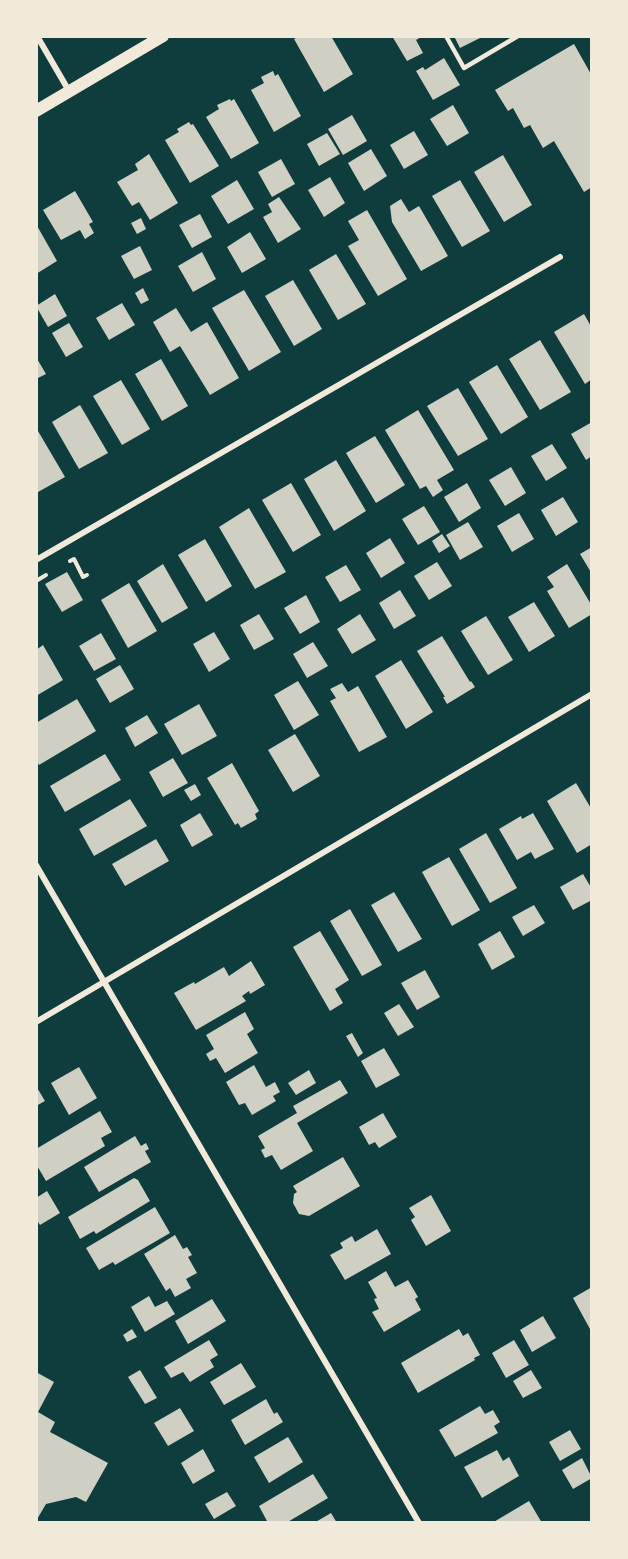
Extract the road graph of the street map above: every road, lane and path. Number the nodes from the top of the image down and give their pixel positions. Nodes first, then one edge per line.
1 (37, 36) edge
2 (163, 36) edge
3 (446, 36) edge
4 (518, 36) edge
5 (69, 91) junction
6 (36, 111) edge
7 (560, 257) dead end
8 (36, 560) edge
9 (63, 565) dead end
10 (54, 570) dead end
11 (87, 575) dead end
12 (36, 581) edge
13 (592, 694) edge
14 (36, 865) edge
15 (105, 981) junction
16 (36, 1022) edge
17 (419, 1523) edge

1 - 5 street
2 - 5 main road
3 - 4 lane
5 - 6 main road
7 - 8 street
9 - 11 path
10 - 12 path
13 - 15 street
14 - 15 street
15 - 16 street
15 - 17 street

